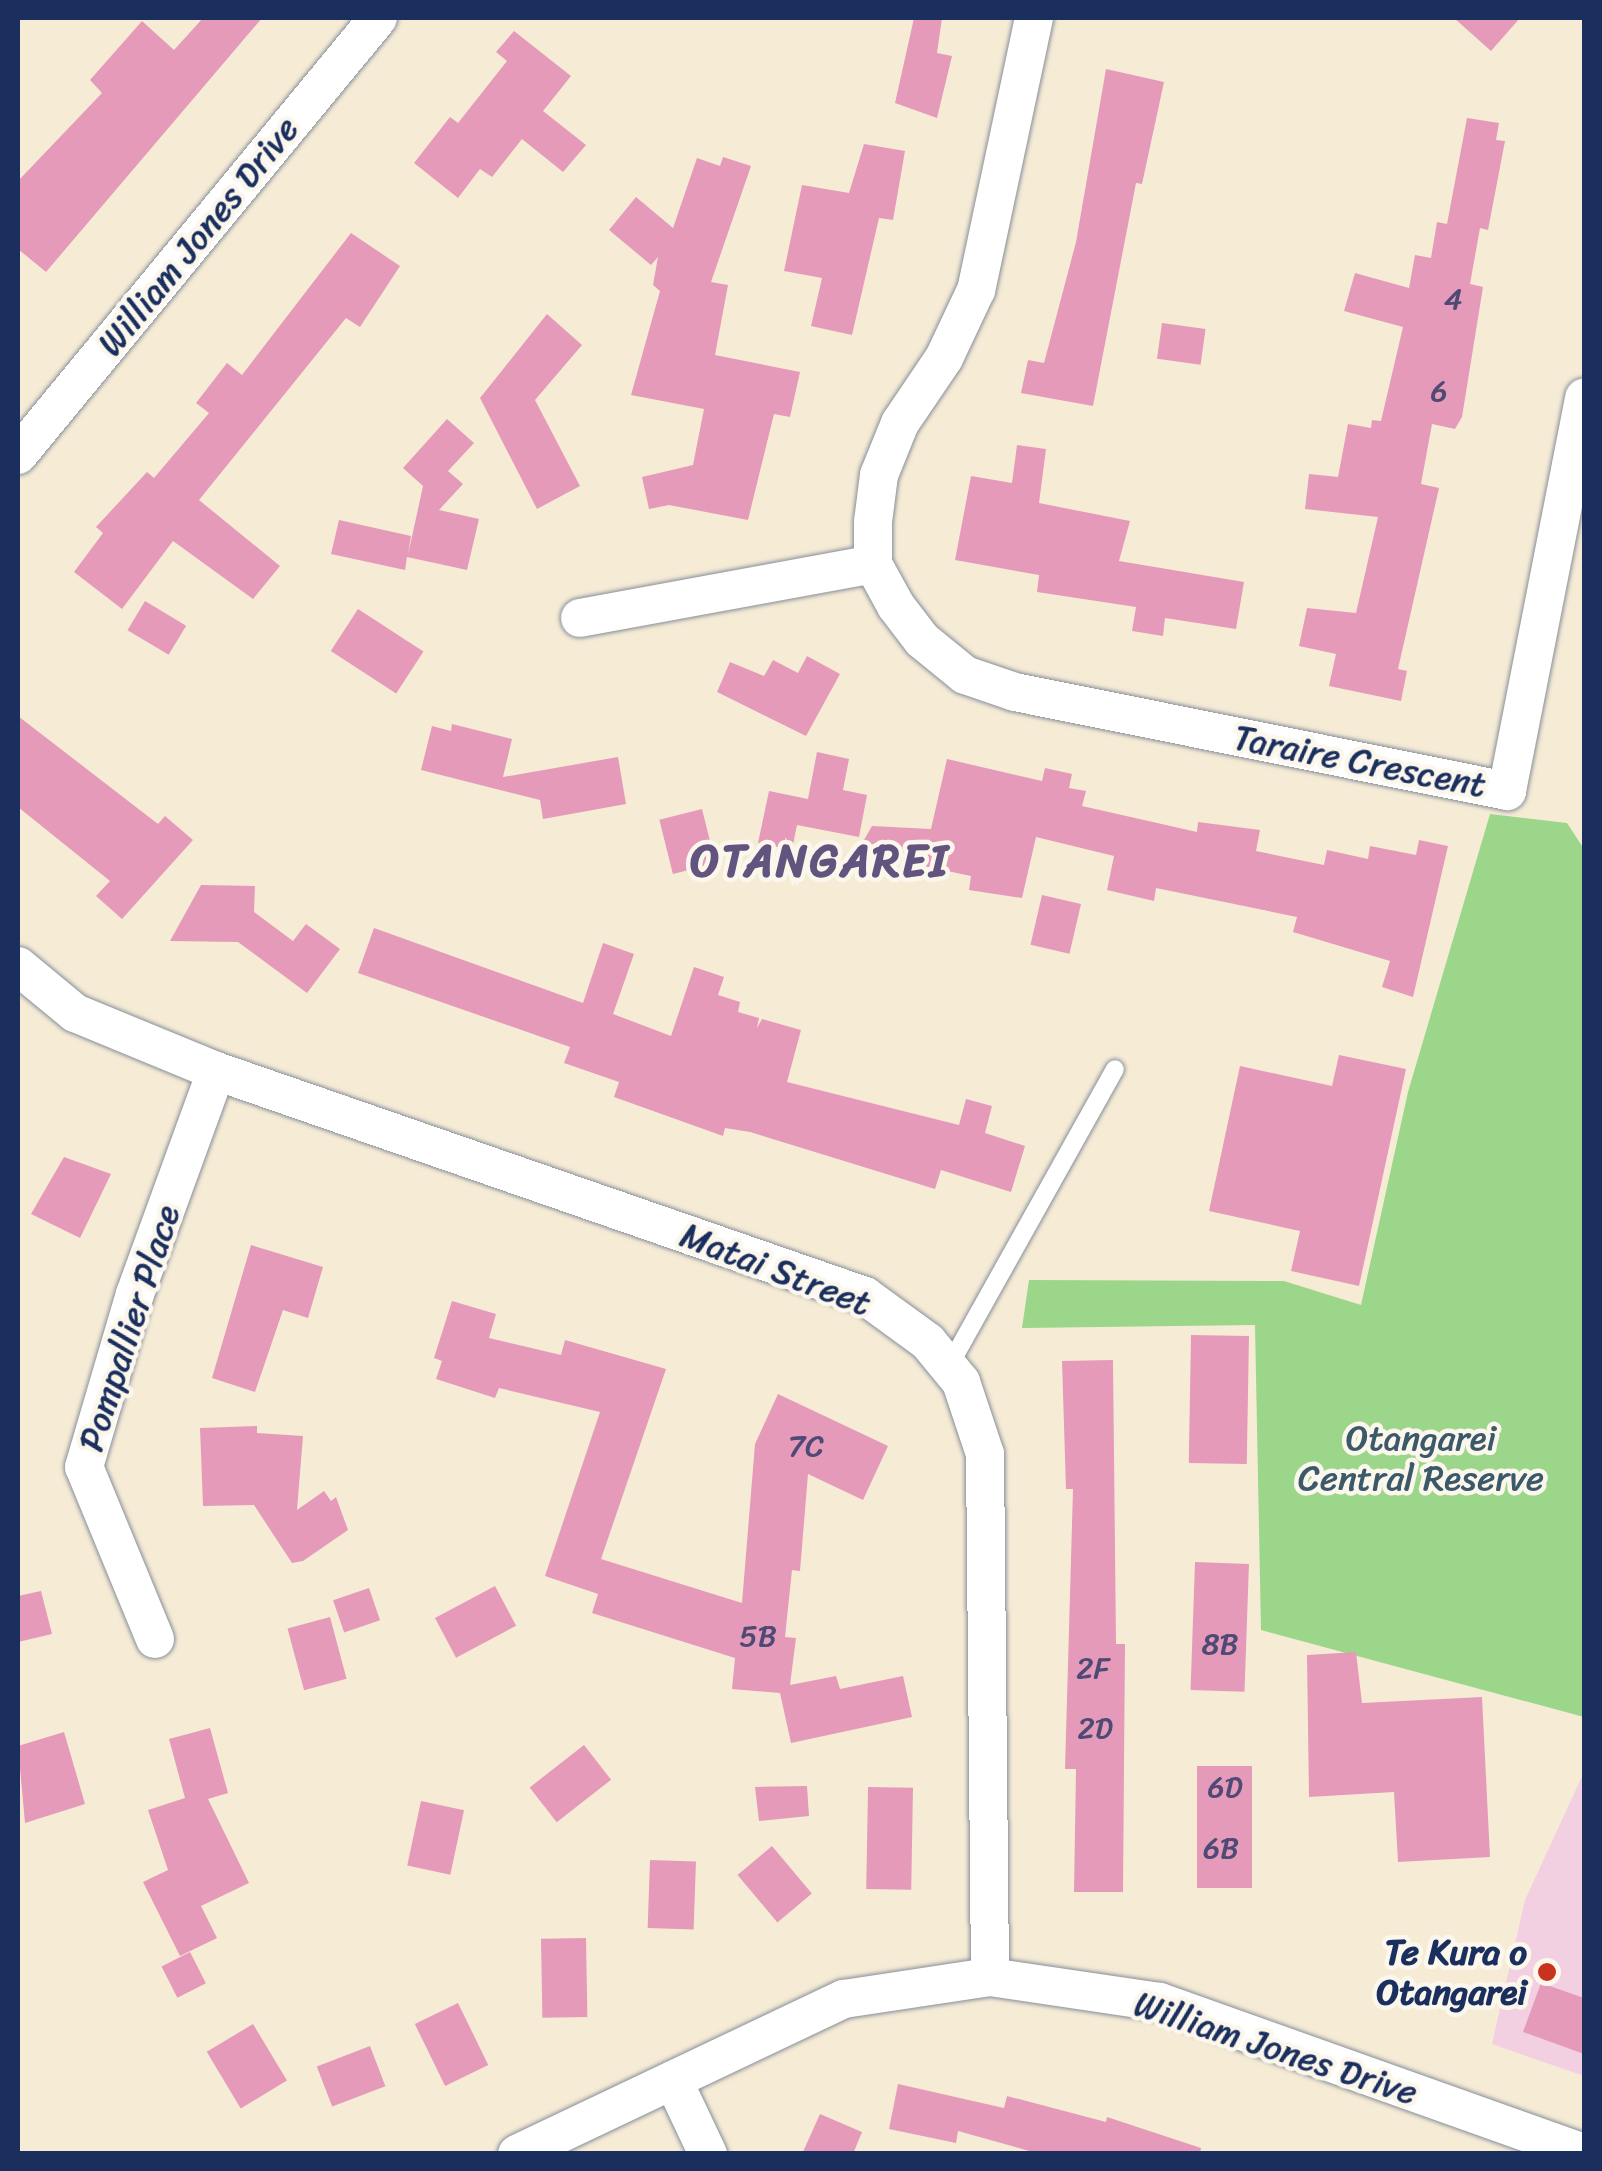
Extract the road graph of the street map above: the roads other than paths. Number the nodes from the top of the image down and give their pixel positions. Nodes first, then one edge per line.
1 (378, 18) edge
2 (1034, 18) edge
3 (1584, 397) edge
4 (18, 455) edge
5 (873, 564) junction
6 (580, 618) dead end
7 (18, 966) edge
8 (1116, 1068) dead end
9 (216, 1070) junction
10 (948, 1366) junction
11 (155, 1640) dead end
12 (990, 1977) junction
13 (673, 2080) junction
14 (1584, 2153) edge
15 (518, 2154) edge
16 (708, 2154) edge

1 - 4 street, William Jones Drive
2 - 5 street
3 - 5 street, Taraire Crescent
5 - 6 street
7 - 9 street, Matai Street
8 - 10 lane
9 - 10 street, Matai Street
9 - 11 street, Pompallier Place
10 - 12 street, Matai Street
12 - 13 street, William Jones Drive
12 - 14 street, William Jones Drive
13 - 15 street, William Jones Drive
13 - 16 street

